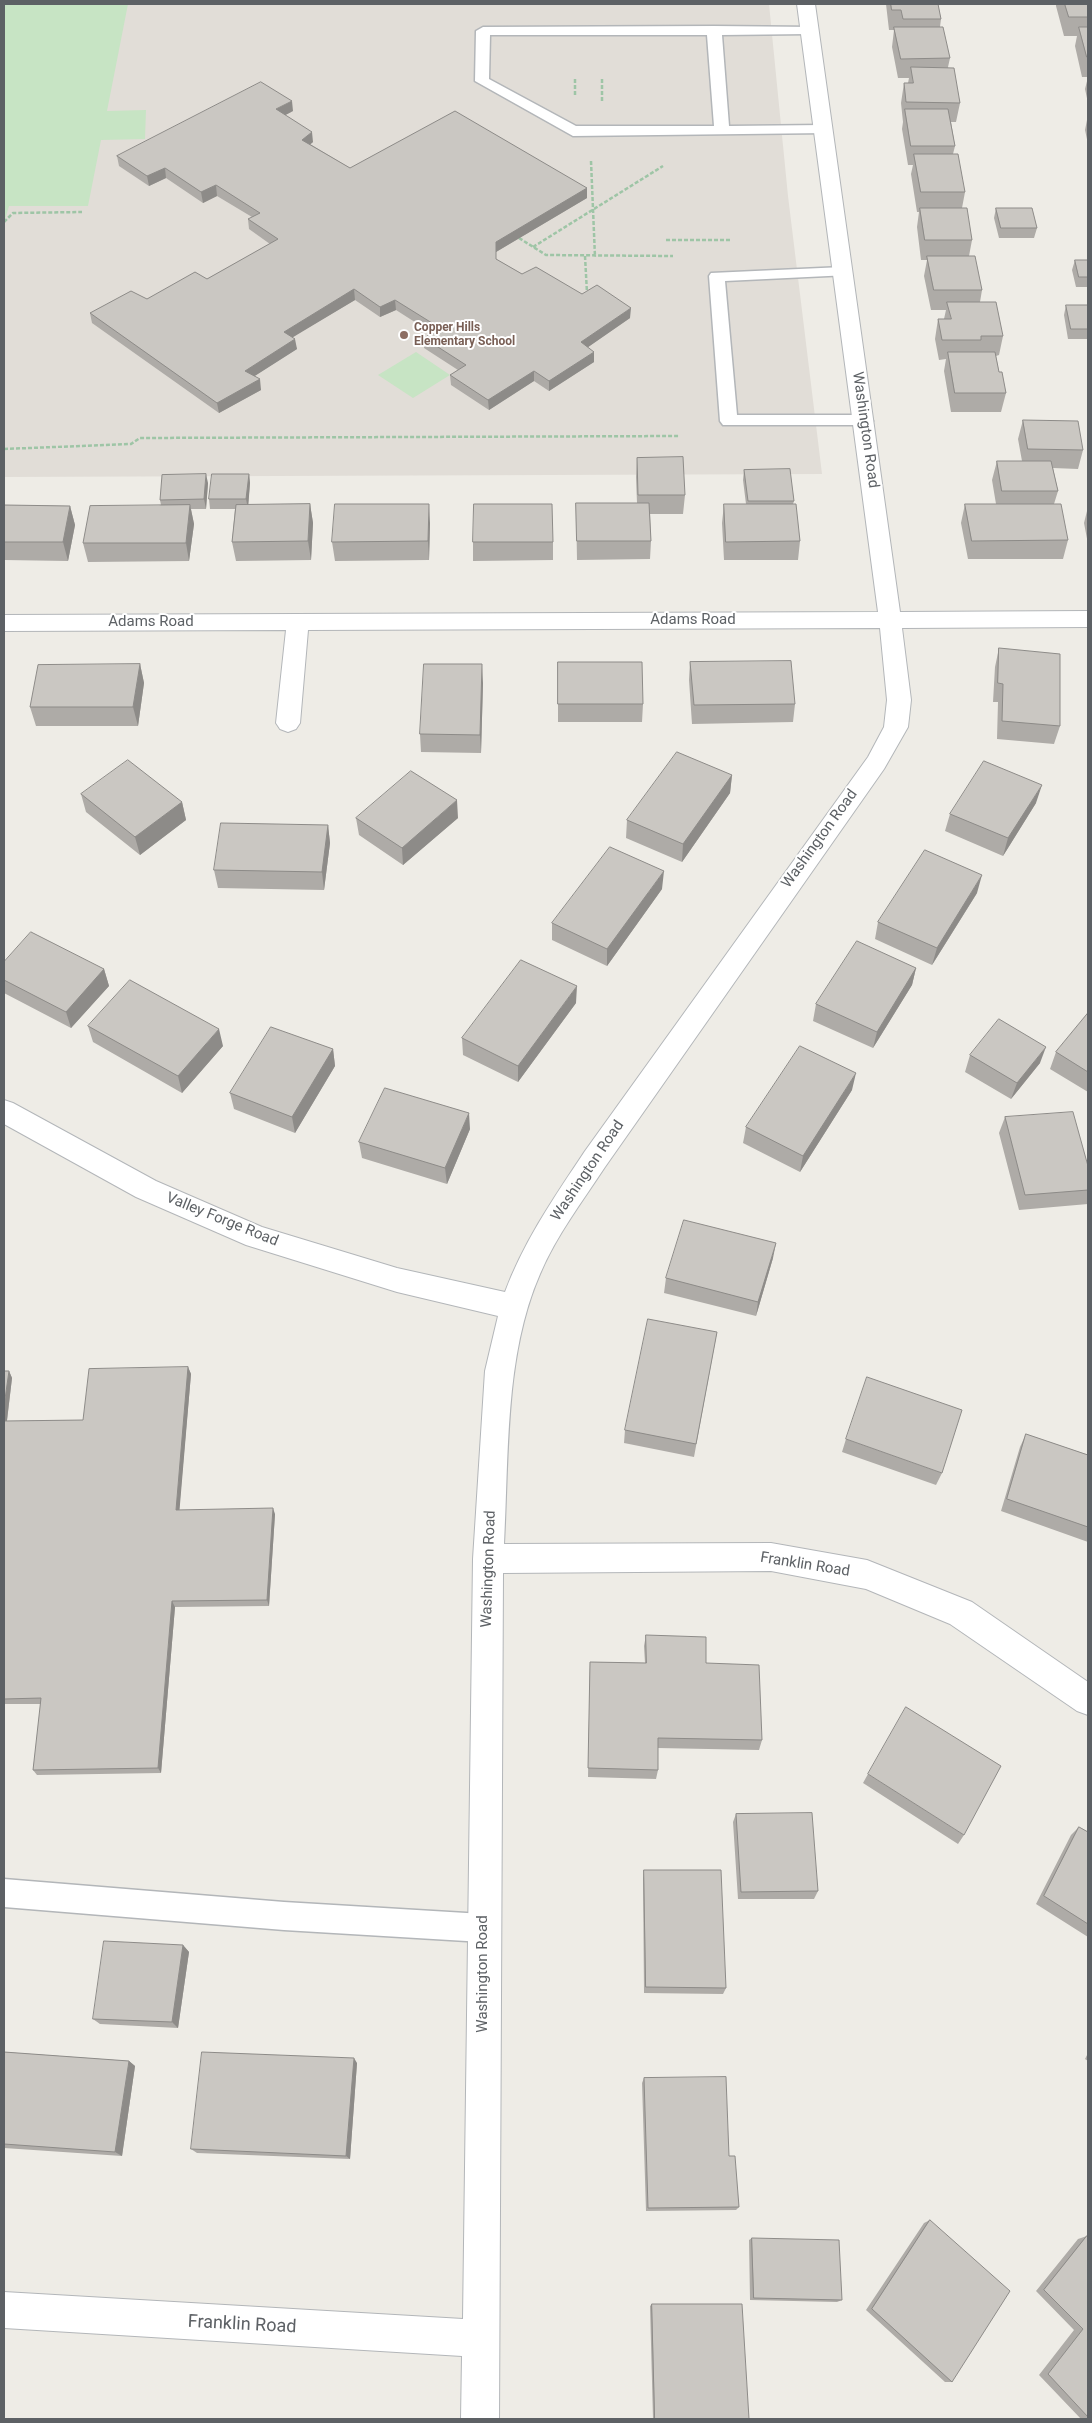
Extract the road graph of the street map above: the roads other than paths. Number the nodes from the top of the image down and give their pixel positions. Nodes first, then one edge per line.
1 (806, 4) edge
2 (714, 30) junction
3 (809, 30) junction
4 (722, 130) junction
5 (823, 130) junction
6 (843, 272) junction
7 (864, 422) junction
8 (890, 619) junction
9 (1088, 619) edge
10 (298, 621) junction
11 (4, 623) edge
12 (288, 723) dead end
13 (4, 1111) edge
14 (514, 1307) junction
15 (488, 1559) junction
16 (1088, 1700) edge
17 (4, 1893) edge
18 (483, 1928) junction
19 (4, 2310) edge
20 (481, 2339) junction
21 (480, 2419) edge

1 - 3 street, Washington Road
2 - 3 lane
2 - 4 lane
2 - 4 lane
3 - 5 street, Washington Road
4 - 5 lane
5 - 6 street, Washington Road
6 - 7 street, Washington Road
6 - 7 lane
7 - 8 street, Washington Road
8 - 9 street, Adams Road
8 - 10 street, Adams Road
8 - 14 street, Washington Road
10 - 11 street, Adams Road
10 - 12 street
13 - 14 street, Valley Forge Road
14 - 15 street, Washington Road
15 - 16 street, Franklin Road
15 - 18 street, Washington Road
17 - 18 lane
18 - 20 street, Washington Road
19 - 20 street, Franklin Road
20 - 21 street, Washington Road

